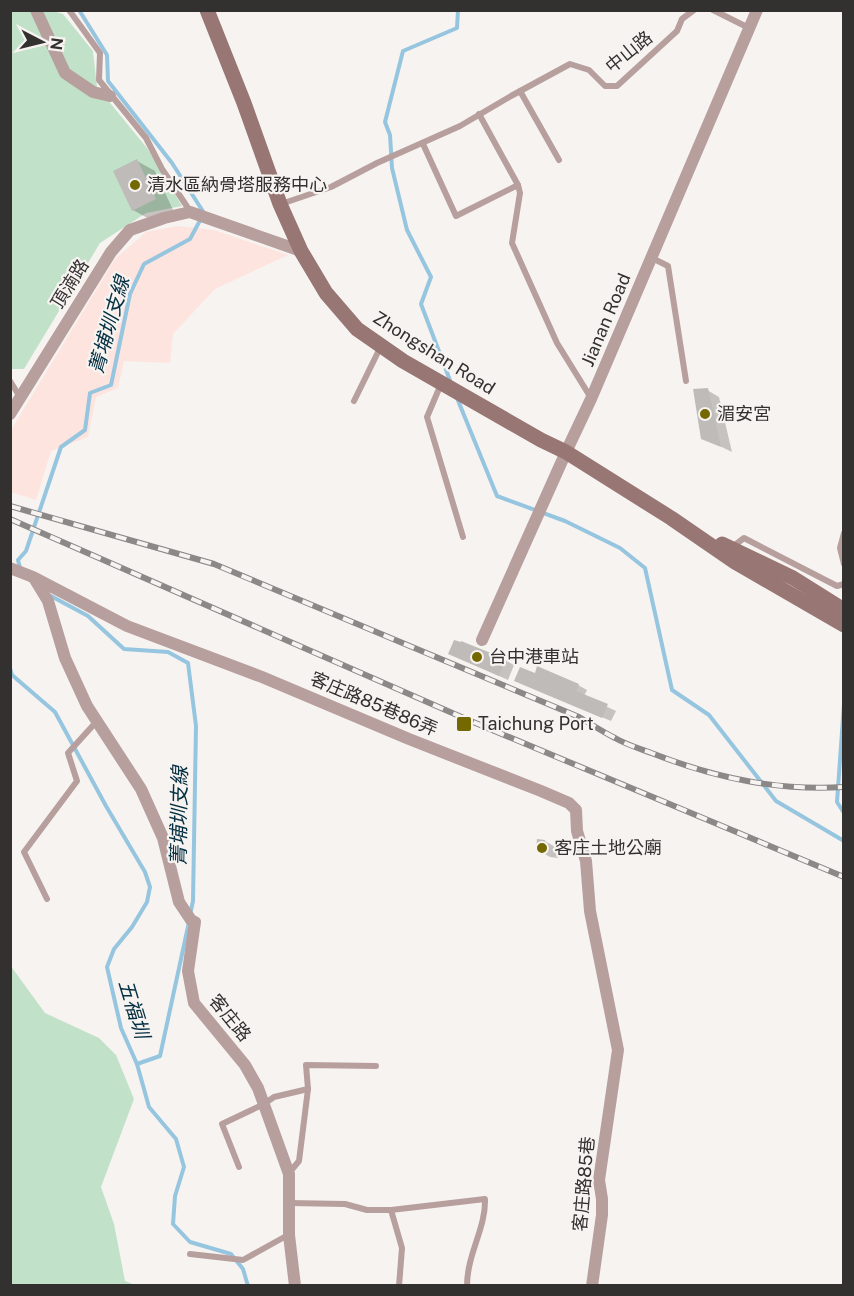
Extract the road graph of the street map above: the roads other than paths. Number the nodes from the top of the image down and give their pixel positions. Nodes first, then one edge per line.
1 (36, 10) edge
2 (69, 10) edge
3 (207, 10) edge
4 (694, 10) edge
5 (713, 10) edge
6 (757, 10) edge
7 (750, 28) junction
8 (520, 91) junction
9 (110, 96) junction
10 (479, 114) junction
11 (423, 144) junction
12 (559, 160) dead end
13 (518, 185) junction
14 (280, 204) junction
15 (190, 212) junction
16 (301, 251) junction
17 (651, 258) junction
18 (381, 346) junction
19 (10, 381) edge
20 (686, 381) dead end
21 (441, 383) junction
22 (21, 398) junction
23 (591, 399) junction
24 (354, 402) dead end
25 (10, 414) edge
26 (566, 452) junction
27 (671, 518) junction
28 (843, 533) edge
29 (463, 537) dead end
30 (730, 548) junction
31 (843, 564) edge
32 (10, 568) edge
33 (33, 577) junction
34 (843, 584) edge
35 (843, 610) edge
36 (843, 625) edge
37 (482, 640) dead end
38 (98, 721) junction
39 (47, 899) dead end
40 (618, 1050) joint
41 (376, 1066) dead end
42 (308, 1089) junction
43 (264, 1104) junction
44 (239, 1167) dead end
45 (289, 1173) junction
46 (288, 1203) junction
47 (391, 1210) junction
48 (289, 1235) junction
49 (190, 1254) dead end
50 (295, 1286) edge
51 (399, 1286) edge
52 (467, 1286) edge
53 (592, 1286) edge

1 - 9 street
2 - 9 lane
3 - 14 street, Zhongshan Road
4 - 8 lane, 中山路
5 - 7 lane
6 - 7 street, Jianan Road
7 - 17 street, Jianan Road
8 - 10 lane, 中山路
8 - 12 lane
9 - 15 lane
10 - 11 lane, 中山路
10 - 13 lane
11 - 13 lane
11 - 14 lane, 中山路
13 - 23 lane
14 - 16 street, Zhongshan Road
15 - 16 street
15 - 22 street, 頂湳路
16 - 18 street, Zhongshan Road
17 - 20 lane
17 - 23 street, Jianan Road
18 - 21 street, Zhongshan Road
18 - 24 lane
19 - 22 lane
21 - 26 street, Zhongshan Road
21 - 29 lane
22 - 25 street, 頂湳路
23 - 26 street, Jianan Road
26 - 27 street, Zhongshan Road
26 - 37 street, Jianan Road
27 - 30 street
27 - 36 street
28 - 31 lane
30 - 34 lane
30 - 35 street
32 - 33 street
33 - 38 street, 客庄路
33 - 40 street, 客庄路85巷86弄
38 - 39 lane
38 - 43 street, 客庄路
40 - 53 street, 客庄路85巷
41 - 42 lane
42 - 43 lane
42 - 45 lane
43 - 44 lane
43 - 45 street, 客庄路
45 - 46 street, 客庄路
46 - 47 lane
46 - 48 street, 客庄路
47 - 51 lane
47 - 52 lane
48 - 49 lane
48 - 50 street, 客庄路

